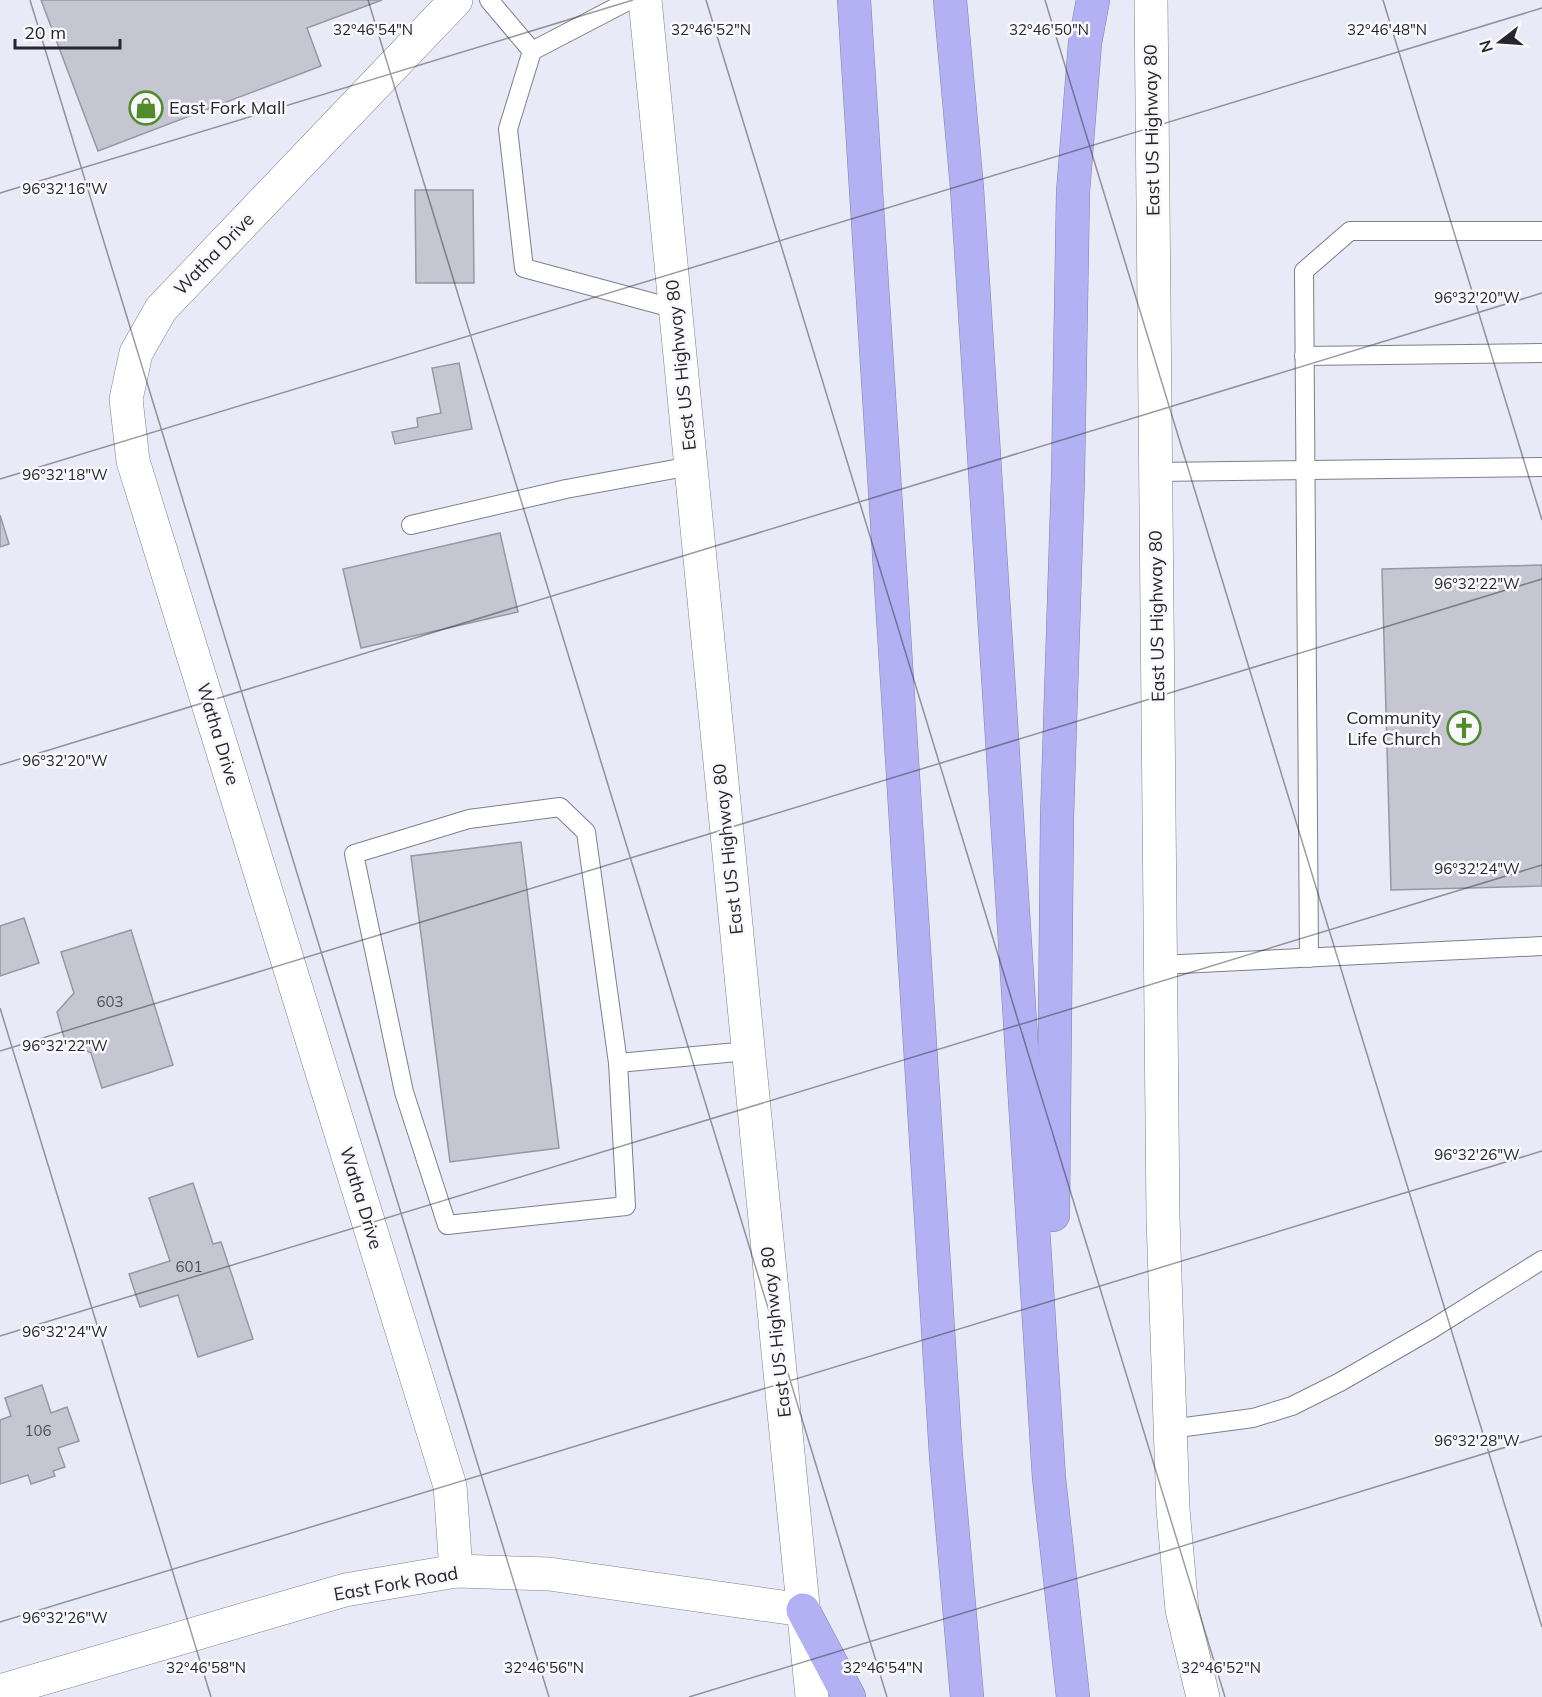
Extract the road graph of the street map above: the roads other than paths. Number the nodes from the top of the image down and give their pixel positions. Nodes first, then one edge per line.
1 (456, 0) edge
2 (489, 0) edge
3 (630, 0) edge
4 (645, 0) edge
5 (854, 0) edge
6 (950, 0) edge
7 (1093, 0) edge
8 (1151, 0) edge
9 (532, 51) junction
10 (1542, 231) edge
11 (676, 309) junction
12 (1542, 353) edge
13 (1304, 356) junction
14 (691, 466) junction
15 (1542, 467) edge
16 (1305, 470) junction
17 (1155, 472) junction
18 (411, 525) dead end
19 (1542, 946) edge
20 (1309, 958) junction
21 (1160, 965) junction
22 (748, 1051) junction
23 (618, 1063) junction
24 (1542, 1260) edge
25 (1170, 1429) junction
26 (1050, 1478) junction
27 (456, 1571) junction
28 (802, 1610) junction
29 (0, 1691) edge
30 (812, 1697) edge
31 (849, 1697) edge
32 (967, 1697) edge
33 (1072, 1697) edge
34 (1203, 1697) edge

1 - 27 main road, Watha Drive
2 - 9 lane
3 - 9 lane
4 - 11 main road, East US Highway 80
5 - 32 highway
6 - 26 highway
7 - 26 highway
8 - 17 main road, East US Highway 80
9 - 11 lane
10 - 13 lane
11 - 14 main road, East US Highway 80
12 - 13 lane
13 - 16 lane
14 - 18 lane
14 - 22 main road, East US Highway 80
15 - 16 lane
16 - 17 lane
16 - 20 lane
17 - 21 main road, East US Highway 80
19 - 20 lane
20 - 21 lane
21 - 25 main road, East US Highway 80
22 - 23 lane
22 - 28 main road, East US Highway 80
23 - 23 lane
24 - 25 lane
25 - 34 main road, East US Highway 80
26 - 33 highway
27 - 28 main road, East Fork Road
27 - 29 main road, East Fork Road
28 - 30 main road, East US Highway 80
28 - 31 highway

